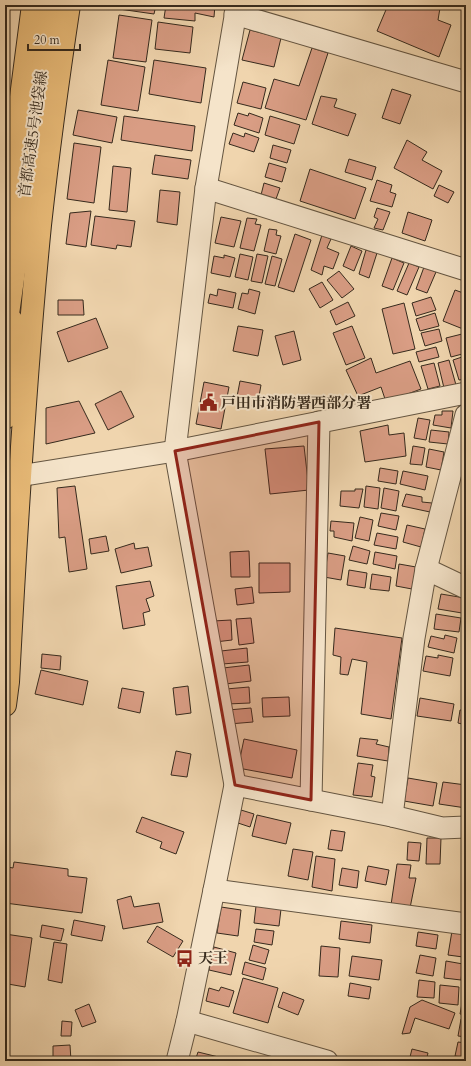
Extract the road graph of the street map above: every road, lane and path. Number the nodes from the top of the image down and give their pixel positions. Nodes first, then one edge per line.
1 (23, 5) edge
2 (33, 5) edge
3 (44, 5) edge
4 (52, 5) edge
5 (69, 5) edge
6 (236, 10) edge
7 (466, 82) edge
8 (5, 136) edge
9 (206, 188) junction
10 (5, 220) edge
11 (10, 270) edge
12 (466, 270) edge
13 (5, 335) edge
14 (466, 393) edge
15 (466, 415) edge
16 (5, 418) edge
17 (319, 422) junction
18 (175, 451) junction
19 (19, 476) junction
20 (5, 563) edge
21 (426, 569) junction
22 (466, 588) edge
23 (5, 705) edge
24 (234, 785) junction
25 (311, 800) junction
26 (392, 816) junction
27 (466, 827) edge
28 (214, 890) junction
29 (466, 924) edge
30 (187, 1021) junction
31 (177, 1061) edge
32 (327, 1061) edge

1 - 8 highway, 首都高速5号池袋線
2 - 10 highway
3 - 11 highway
4 - 11 highway, 首都高速5号池袋線
5 - 19 highway
6 - 7 street
6 - 9 street
9 - 12 street
9 - 18 street
11 - 13 highway, 首都高速5号池袋線
11 - 16 highway
14 - 17 street
15 - 21 street
17 - 18 street
17 - 25 street
18 - 19 street
18 - 24 street
19 - 20 highway
19 - 23 highway
21 - 22 street
21 - 26 street
24 - 25 street
24 - 28 street
25 - 26 street
26 - 27 street
28 - 29 street
28 - 30 street
30 - 31 street
30 - 32 street

